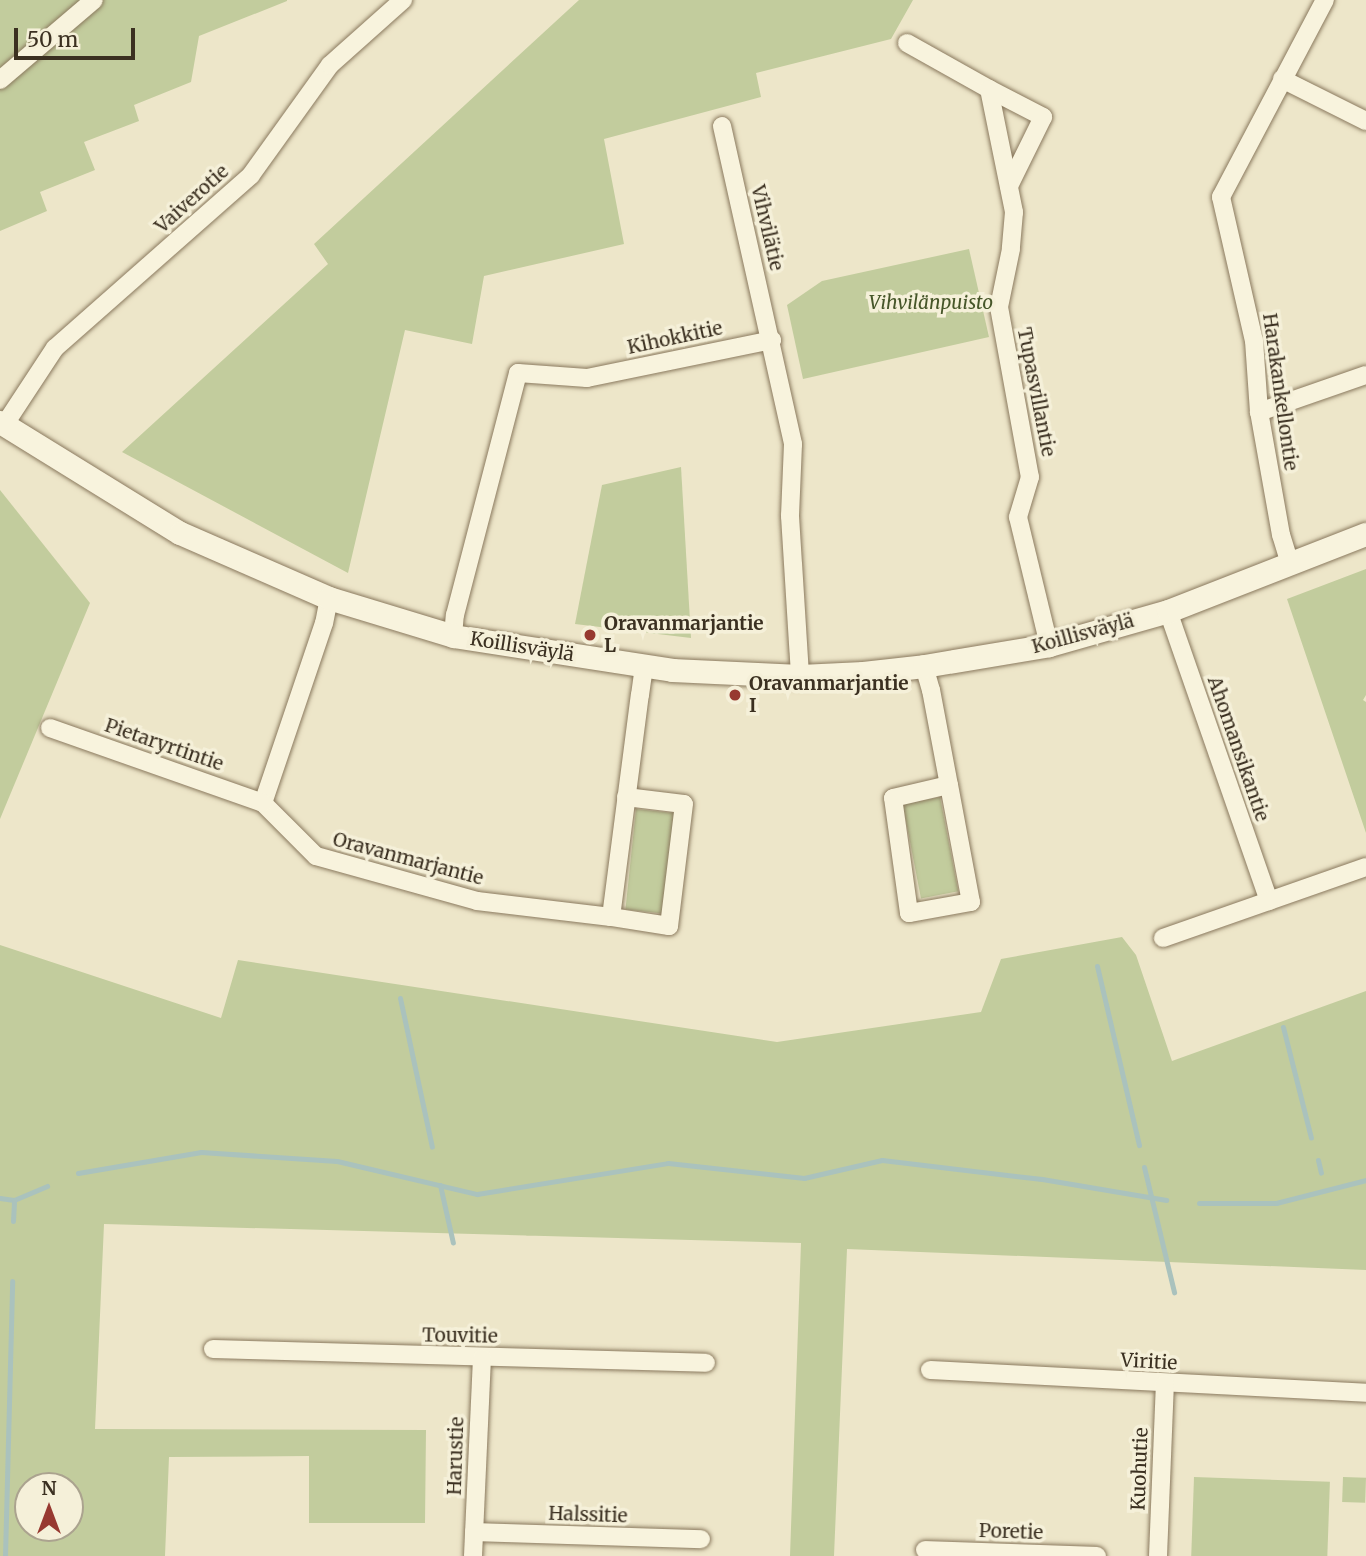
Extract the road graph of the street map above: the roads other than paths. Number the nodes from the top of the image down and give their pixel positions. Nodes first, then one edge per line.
1 (94, 0) edge
2 (403, 0) edge
3 (1325, 0) edge
4 (907, 43) dead end
5 (1283, 79) junction
6 (0, 80) edge
7 (989, 89) junction
8 (1366, 121) edge
9 (722, 126) dead end
10 (1009, 186) junction
11 (772, 340) junction
12 (1366, 375) edge
13 (1259, 412) junction
14 (2, 423) edge
15 (1366, 534) edge
16 (1290, 564) junction
17 (329, 597) junction
18 (1168, 611) junction
19 (453, 636) junction
20 (1049, 645) junction
21 (924, 666) junction
22 (644, 668) junction
23 (800, 676) junction
24 (50, 728) dead end
25 (949, 785) junction
26 (626, 797) junction
27 (263, 803) junction
28 (1366, 867) edge
29 (1269, 901) junction
30 (611, 917) junction
31 (1163, 938) dead end
32 (213, 1349) dead end
33 (482, 1358) junction
34 (706, 1363) dead end
35 (930, 1370) dead end
36 (1165, 1384) junction
37 (1366, 1393) edge
38 (474, 1532) junction
39 (701, 1539) dead end
40 (925, 1550) dead end
41 (473, 1556) edge
42 (1097, 1556) edge
43 (1158, 1556) edge

1 - 6 street
2 - 14 street, Vaiverotie
3 - 5 street, Harakankellontie
4 - 7 street
5 - 8 street
5 - 13 street, Harakankellontie
7 - 10 street, Tupasvillantie
7 - 10 street
9 - 11 street, Vihvilätie
10 - 20 street, Tupasvillantie
11 - 19 street, Kihokkitie
11 - 23 street
12 - 13 street
13 - 16 street, Harakankellontie
14 - 17 street, Koillisväylä
15 - 16 street, Koillisväylä
16 - 18 street, Koillisväylä
17 - 19 street, Koillisväylä
17 - 27 street
18 - 20 street, Koillisväylä
18 - 29 street, Ahomansikantie
19 - 22 street, Koillisväylä
20 - 21 street, Koillisväylä
21 - 23 street, Koillisväylä
21 - 25 street
22 - 23 street, Koillisväylä
22 - 26 street
24 - 27 street, Pietaryrtintie
25 - 25 street
26 - 30 street
26 - 30 street, Oravanmarjantie
27 - 30 street, Oravanmarjantie
28 - 29 street
29 - 31 street
32 - 33 street, Touvitie
33 - 34 street, Touvitie
33 - 38 street, Harustie
35 - 36 street, Viritie
36 - 37 street, Viritie
36 - 43 street, Kuohutie
38 - 39 street, Halssitie
38 - 41 street, Harustie
40 - 42 street, Poretie

